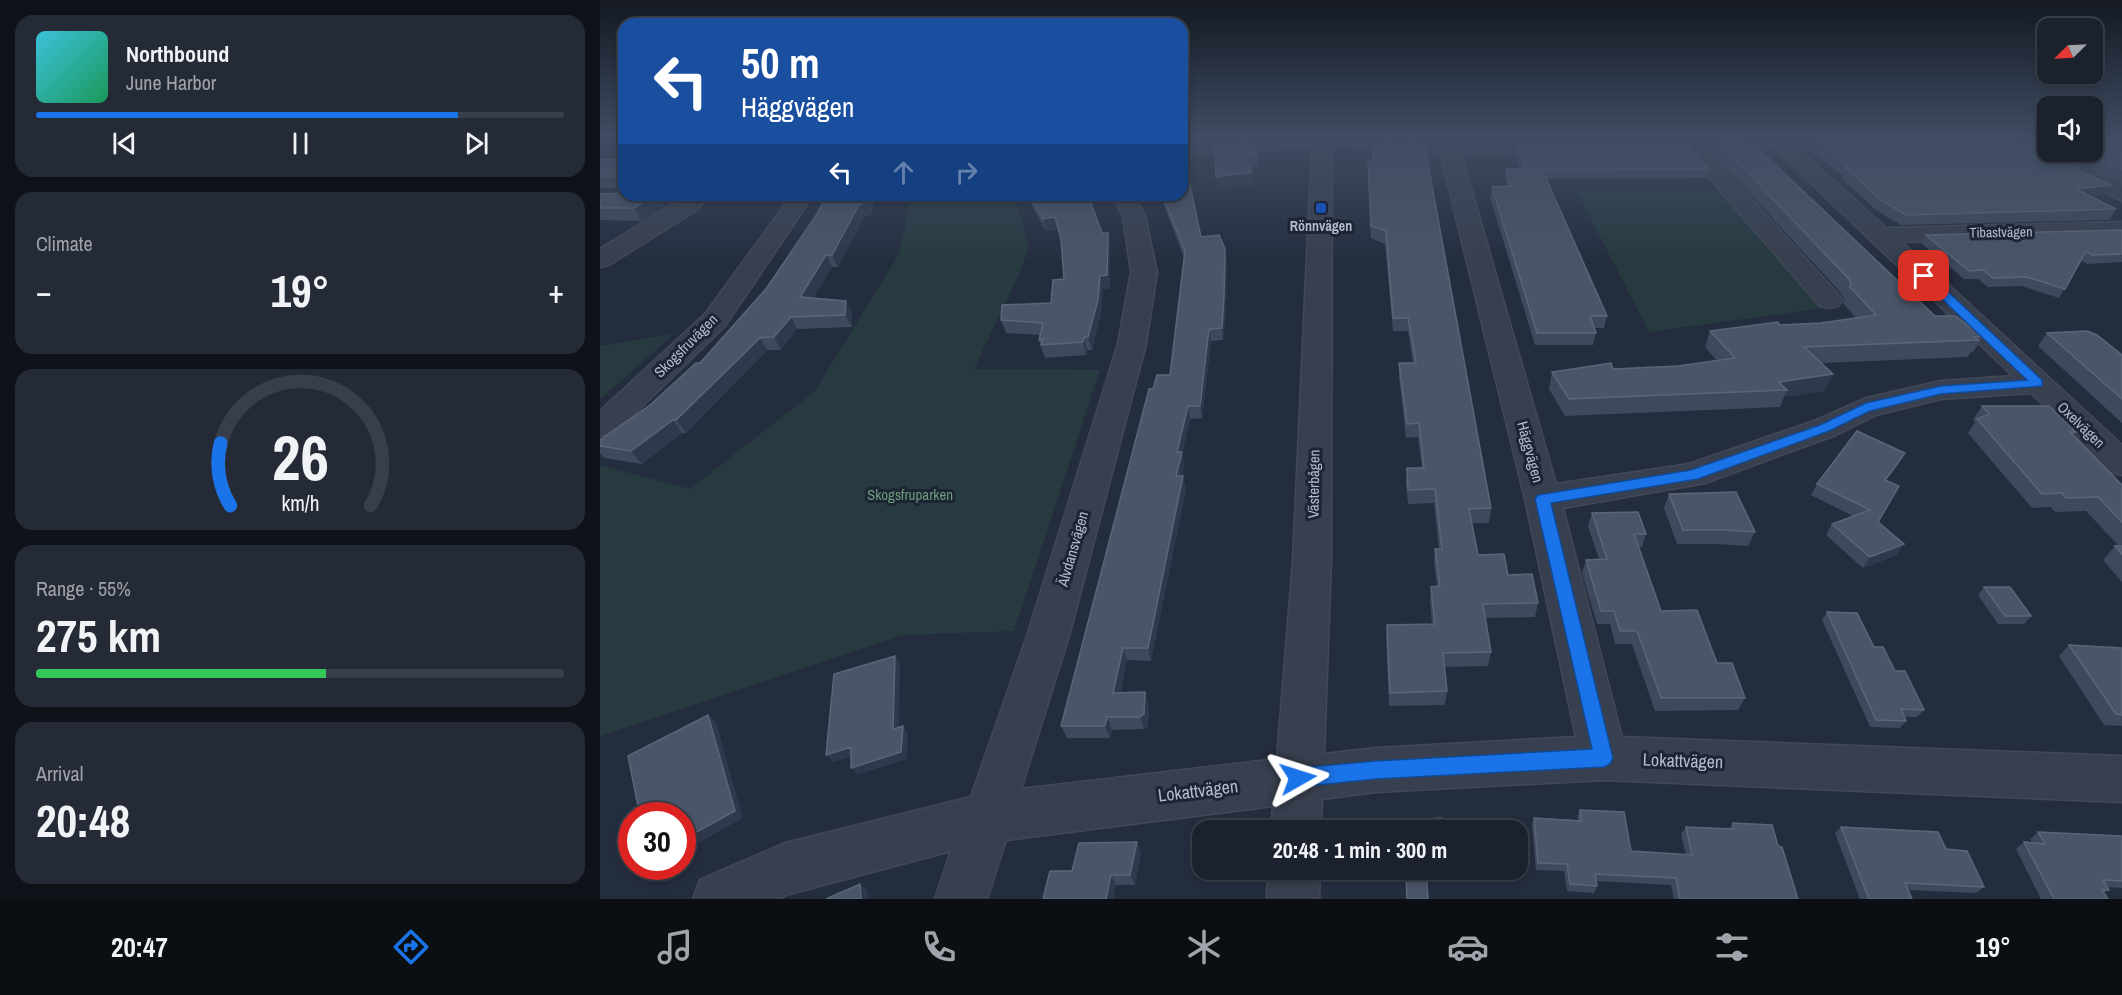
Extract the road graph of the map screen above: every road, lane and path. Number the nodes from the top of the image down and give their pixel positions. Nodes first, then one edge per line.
1 (1321, 180) edge
2 (1458, 180) edge
3 (1723, 180) edge
4 (1820, 180) edge
5 (2093, 180) edge
6 (2122, 194) edge
7 (693, 201) edge
8 (795, 201) edge
9 (1126, 201) edge
10 (2122, 229) edge
11 (1880, 235) junction
12 (600, 260) edge
13 (1829, 300) dead end
14 (2037, 383) junction
15 (600, 426) edge
16 (2122, 464) edge
17 (1543, 499) junction
18 (1604, 758) junction
19 (1298, 778) junction
20 (2122, 779) edge
21 (986, 818) junction
22 (1296, 820) edge
23 (1294, 880) edge
24 (719, 899) edge
25 (961, 899) edge
26 (1293, 899) edge

1 - 19 street, Västerbågen
2 - 17 street, Häggvägen
3 - 13 street
4 - 11 street, Oxelvägen
5 - 6 street
7 - 12 street
8 - 15 street, Skogsfruvägen
9 - 21 street, Älvdansvägen
10 - 11 street, Tibastvägen
11 - 14 street, Oxelvägen
14 - 16 street, Oxelvägen
14 - 17 street
17 - 18 street, Häggvägen
18 - 19 street, Lokattvägen
18 - 20 street, Lokattvägen
19 - 21 street, Lokattvägen
19 - 22 street, Västerbågen
21 - 24 street, Lokattvägen
21 - 25 street, Älvdansvägen
23 - 26 street

